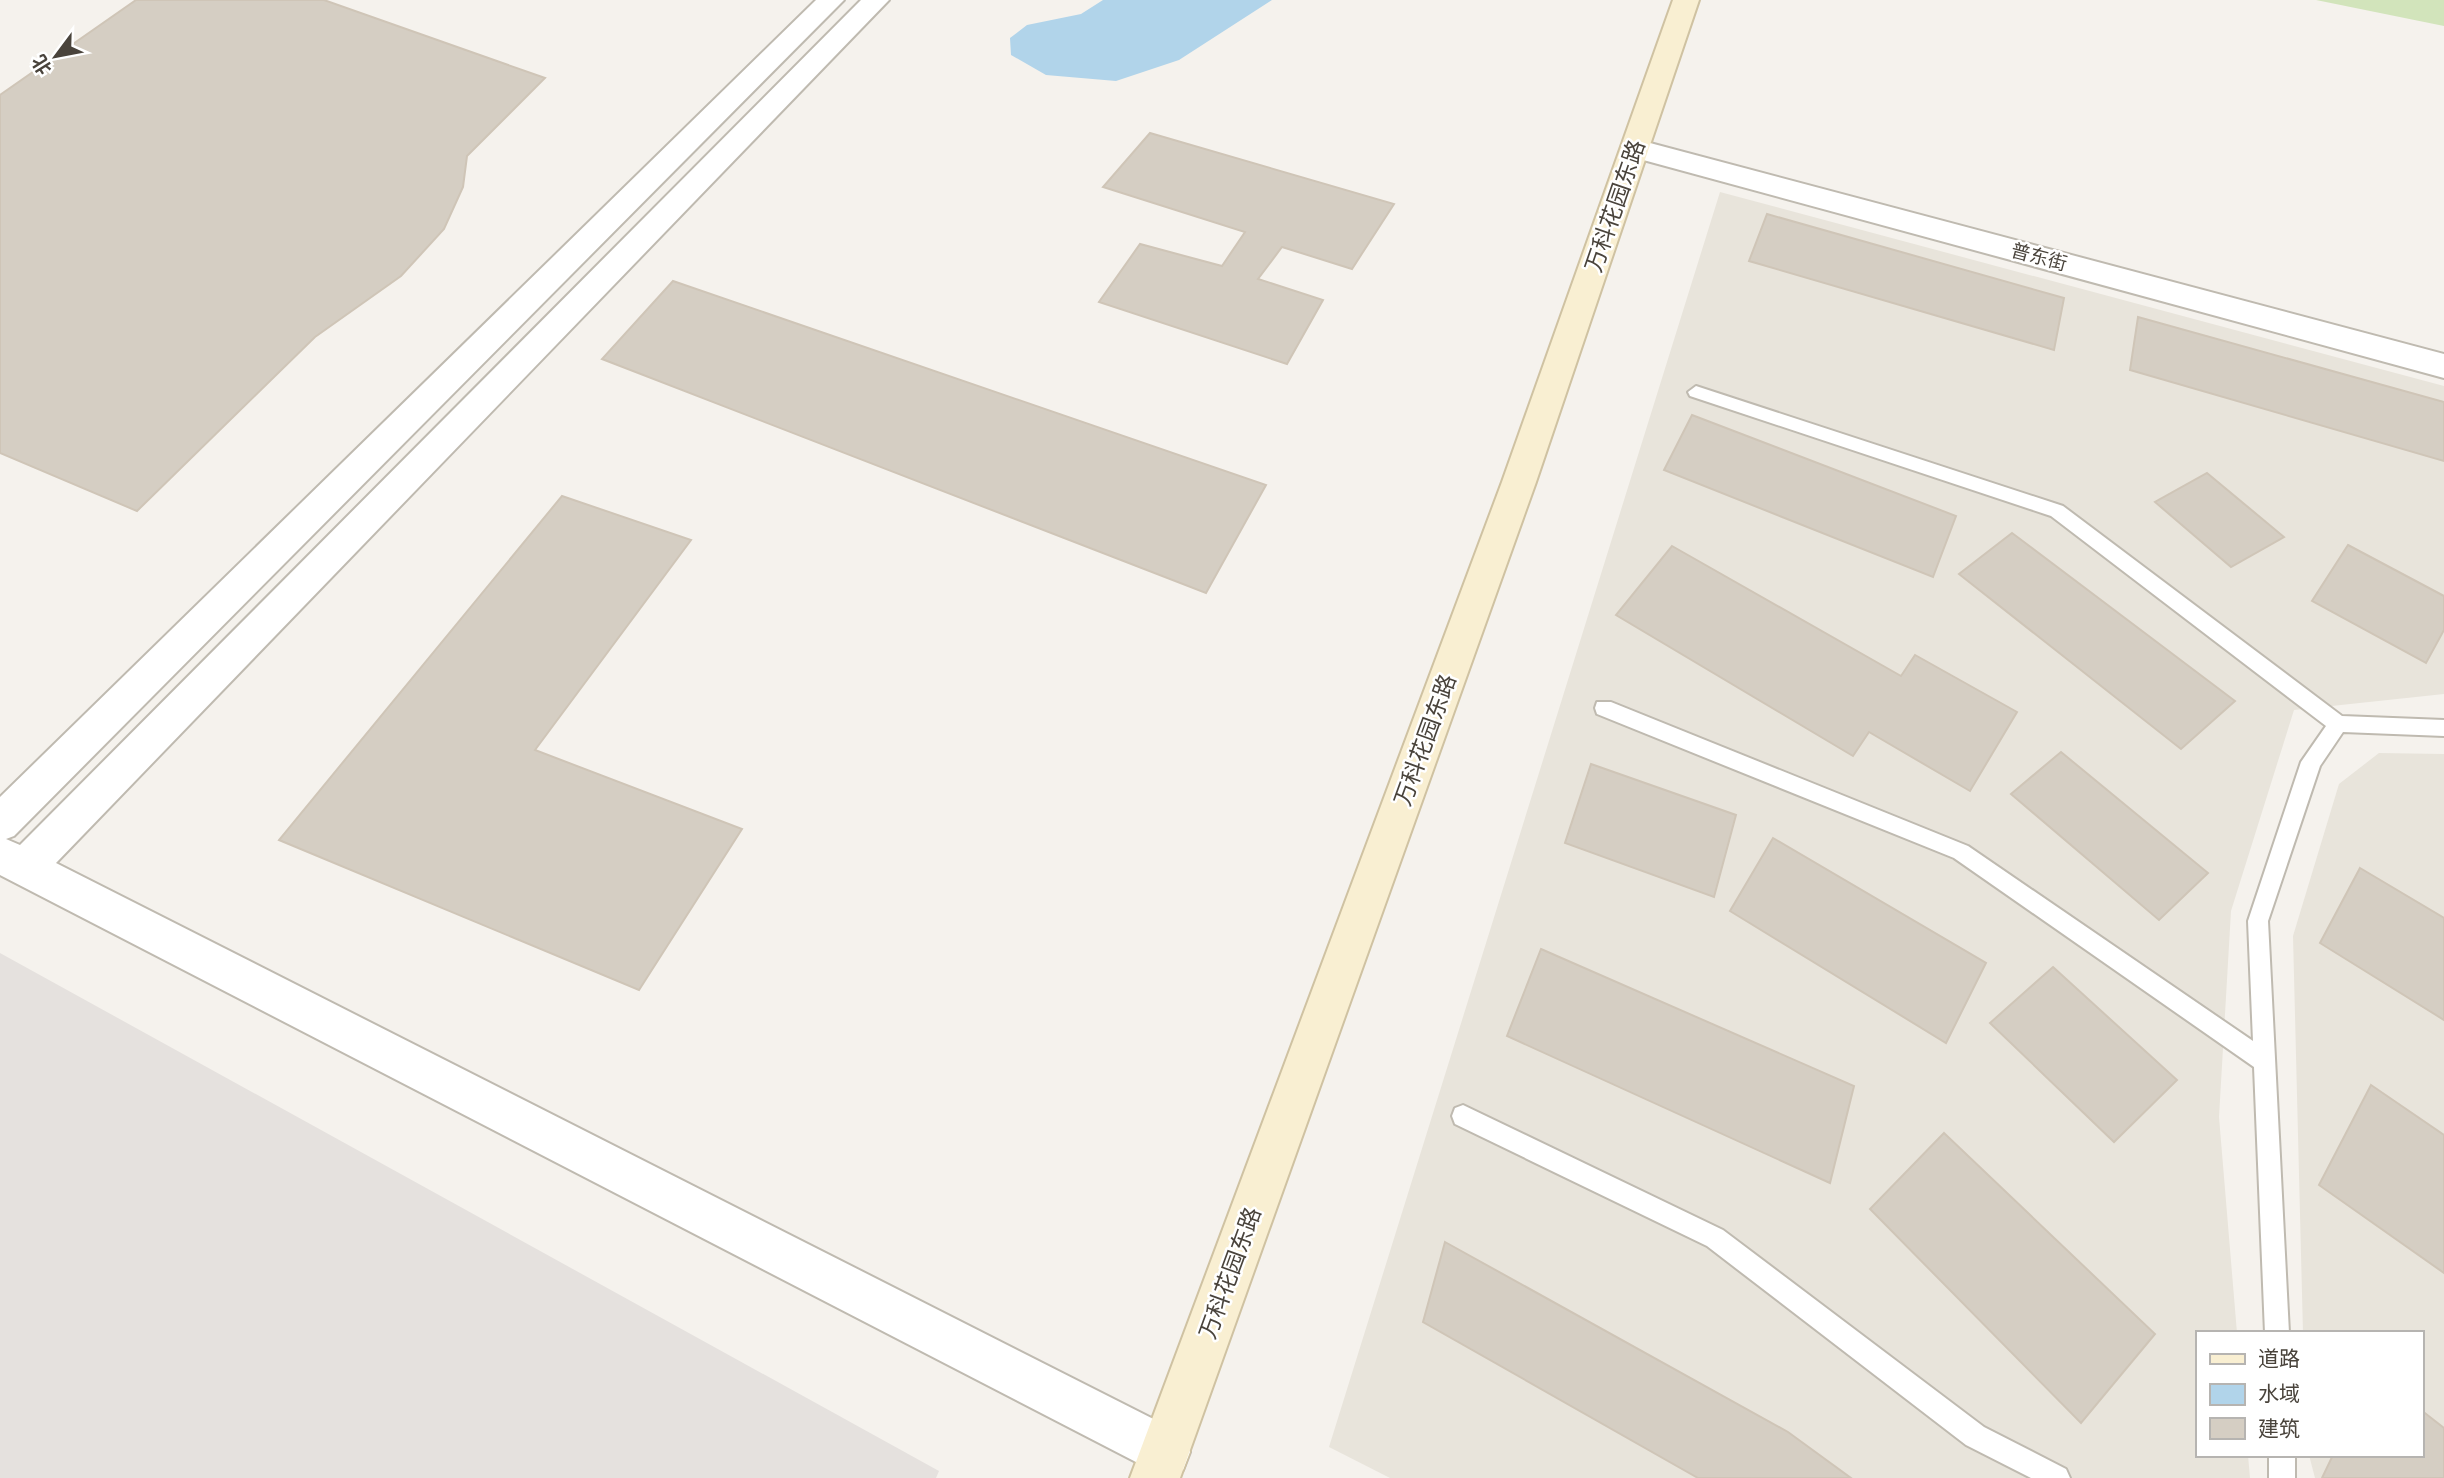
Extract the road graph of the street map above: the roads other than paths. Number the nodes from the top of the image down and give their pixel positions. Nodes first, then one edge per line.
1 (831, 0) edge
2 (876, 0) edge
3 (1686, 0) edge
4 (1634, 148) junction
5 (2444, 366) edge
6 (1696, 392) dead end
7 (1604, 708) dead end
8 (2338, 724) junction
9 (2444, 727) edge
10 (0, 823) edge
11 (12, 861) edge
12 (2265, 1062) junction
13 (1463, 1116) dead end
14 (2277, 1331) edge
15 (2281, 1457) edge
16 (1160, 1465) edge
17 (2057, 1478) edge
18 (2282, 1478) edge

1 - 10 street
2 - 11 street
3 - 4 street, 万科花园东路
4 - 5 street, 普东街
4 - 16 street, 万科花园东路
6 - 8 lane
7 - 12 lane
8 - 9 lane
8 - 12 lane
11 - 16 street
12 - 14 lane
13 - 17 lane
15 - 18 lane

